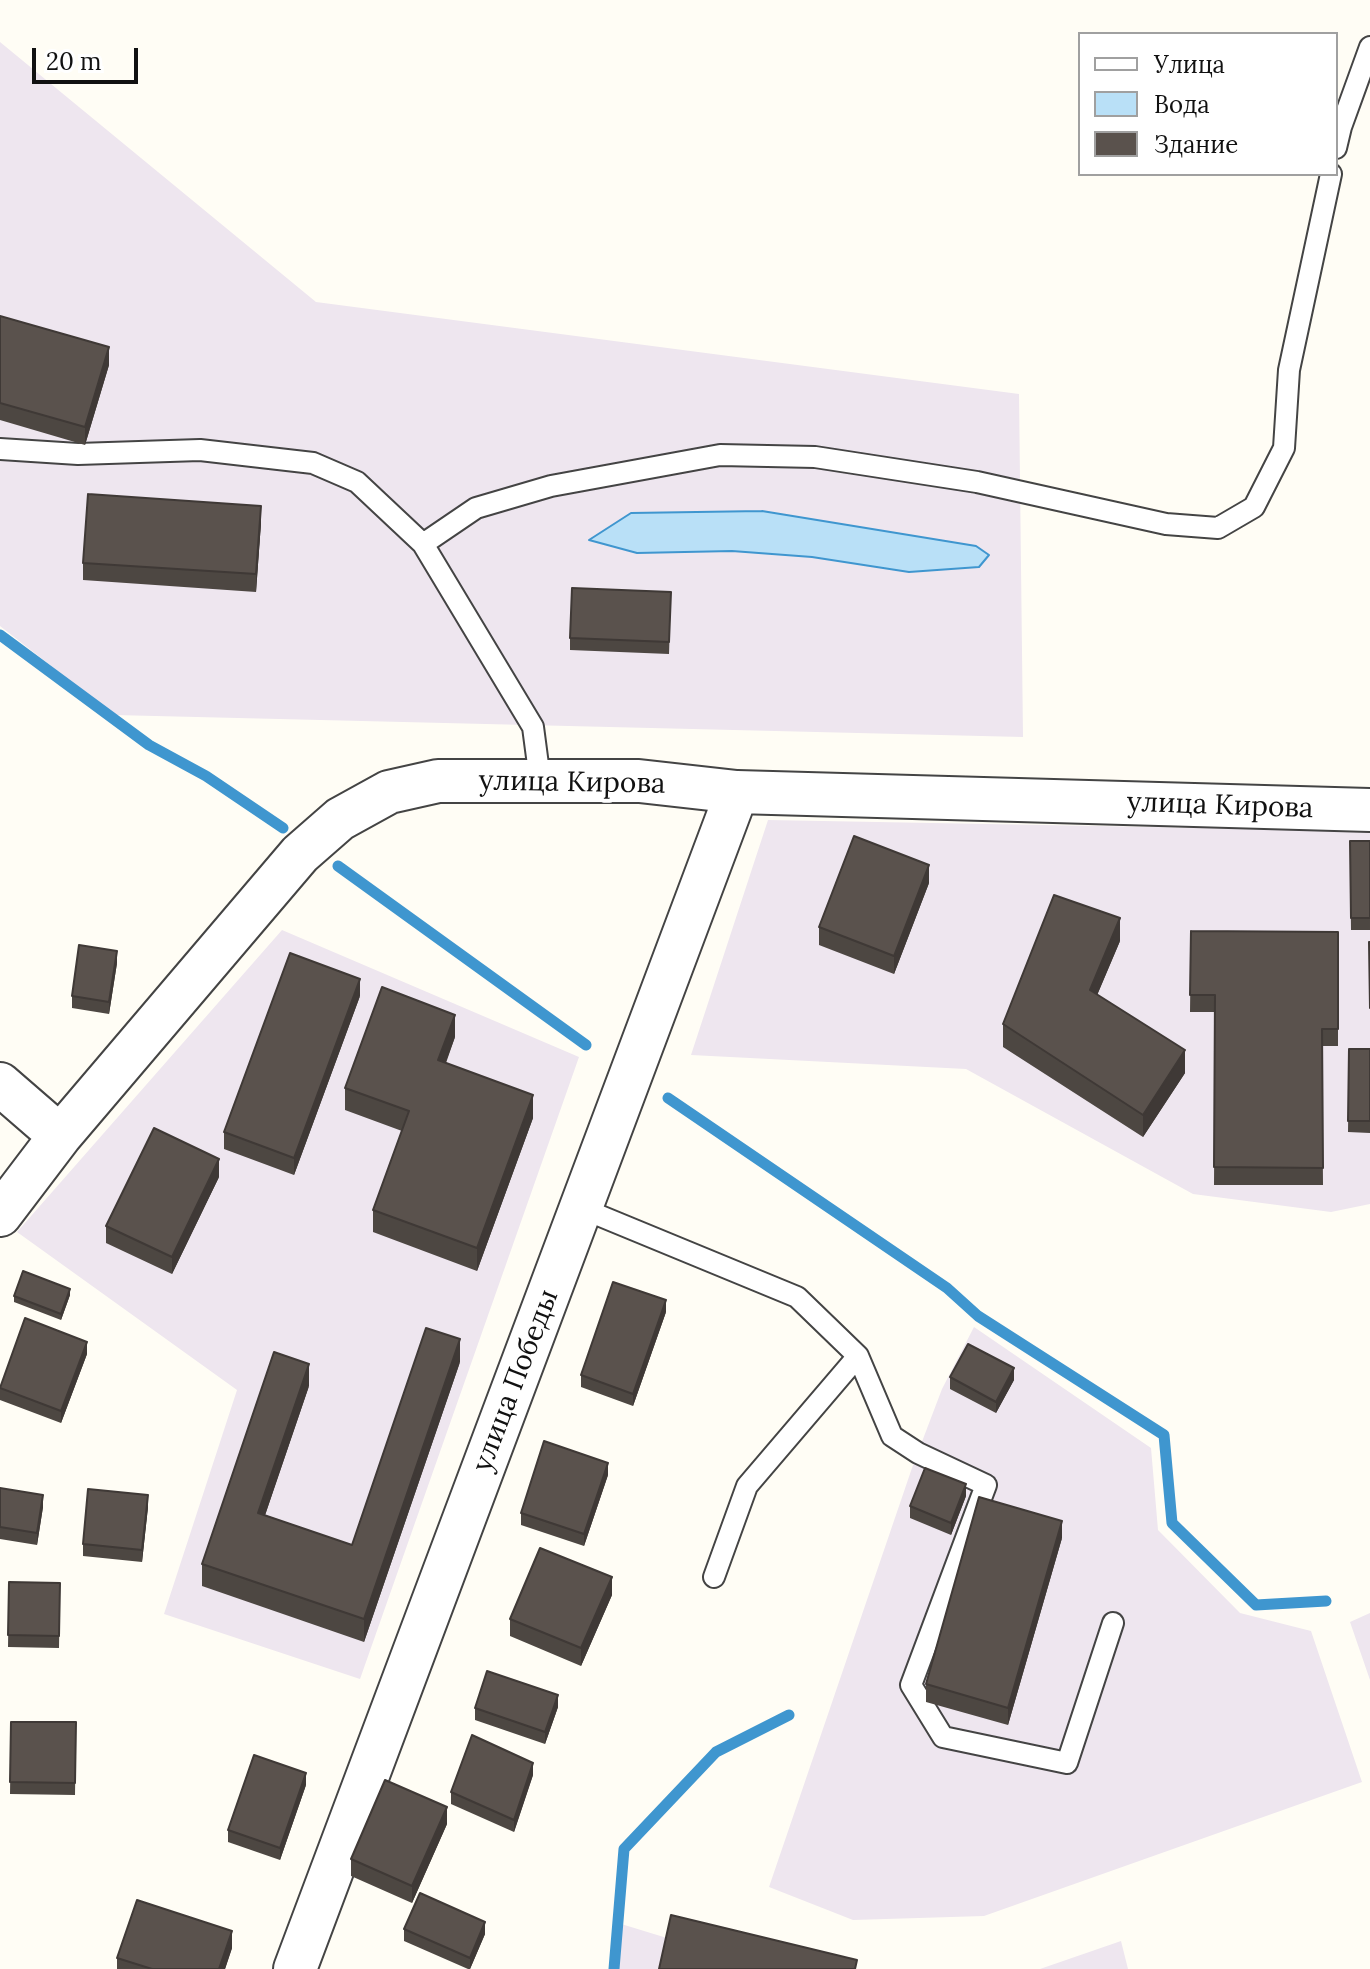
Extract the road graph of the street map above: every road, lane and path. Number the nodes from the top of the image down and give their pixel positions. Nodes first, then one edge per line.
1 (1370, 47) edge
2 (1338, 140) edge
3 (1331, 176) edge
4 (0, 449) edge
5 (423, 544) junction
6 (540, 780) junction
7 (737, 792) junction
8 (1352, 809) edge
9 (0, 1084) edge
10 (60, 1136) junction
11 (581, 1208) junction
12 (0, 1215) edge
13 (858, 1356) junction
14 (714, 1577) dead end
15 (1113, 1623) dead end
16 (295, 1969) edge

1 - 2 lane
3 - 5 lane
4 - 5 lane
5 - 6 lane
6 - 7 street, улица Кирова
6 - 10 street, улица Кирова
7 - 8 street, улица Кирова
7 - 11 street, улица Победы
9 - 10 street
10 - 12 street, улица Кирова
11 - 13 lane
11 - 16 street, улица Победы
13 - 14 lane
13 - 15 lane

